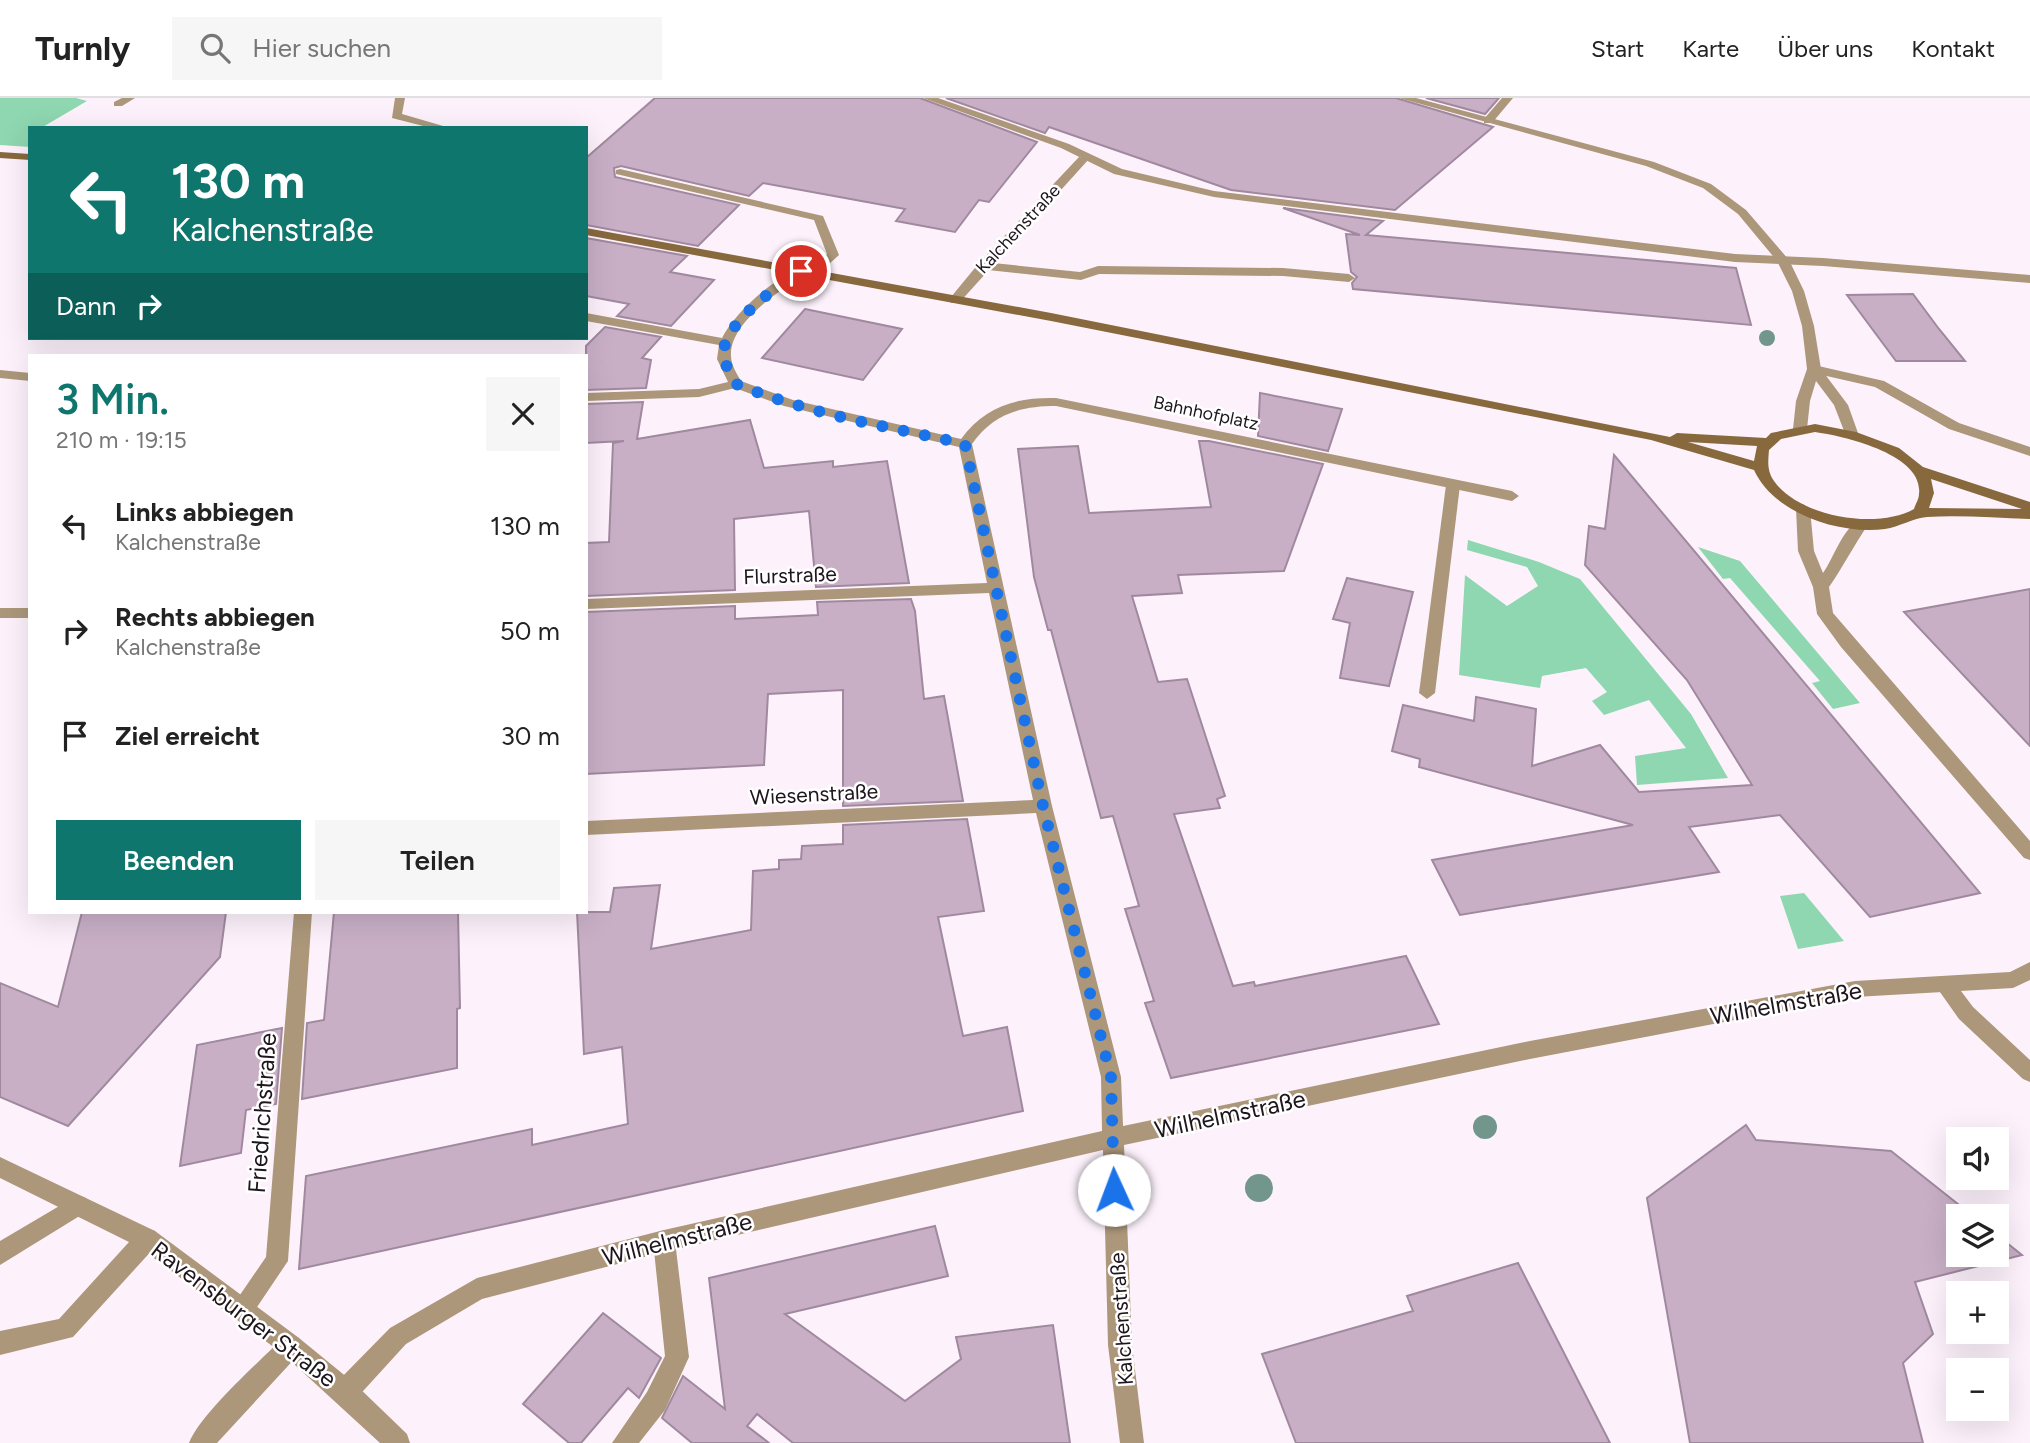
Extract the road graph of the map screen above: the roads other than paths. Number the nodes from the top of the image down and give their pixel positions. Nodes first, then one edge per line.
1 (130, 98) edge
2 (400, 98) edge
3 (928, 98) edge
4 (1404, 98) edge
5 (1508, 98) edge
6 (118, 104) dead end
7 (1488, 121) junction
8 (437, 126) edge
9 (0, 155) edge
10 (28, 156) edge
11 (1083, 159) junction
12 (620, 172) dead end
13 (588, 230) edge
14 (1783, 260) junction
15 (983, 265) junction
16 (806, 272) junction
17 (1349, 278) dead end
18 (2030, 279) edge
19 (955, 300) junction
20 (588, 317) edge
21 (725, 342) junction
22 (1814, 369) junction
23 (0, 374) edge
24 (28, 377) edge
25 (736, 384) junction
26 (588, 397) edge
27 (1800, 429) junction
28 (1851, 433) junction
29 (1653, 436) junction
30 (1767, 442) junction
31 (965, 444) junction
32 (2030, 452) edge
33 (1759, 467) junction
34 (1918, 470) junction
35 (1453, 485) junction
36 (1512, 496) dead end
37 (2030, 507) edge
38 (1803, 509) junction
39 (1920, 512) junction
40 (2030, 514) edge
41 (1861, 525) junction
42 (1821, 587) junction
43 (995, 588) junction
44 (588, 604) edge
45 (0, 613) edge
46 (28, 613) edge
47 (1427, 693) dead end
48 (1043, 806) junction
49 (588, 828) edge
50 (2030, 853) edge
51 (303, 914) edge
52 (2030, 970) edge
53 (1945, 985) junction
54 (2030, 1073) edge
55 (1112, 1138) junction
56 (0, 1167) edge
57 (78, 1205) junction
58 (147, 1239) junction
59 (664, 1241) junction
60 (0, 1254) edge
61 (243, 1308) junction
62 (0, 1343) edge
63 (291, 1346) junction
64 (345, 1392) junction
65 (201, 1443) edge
66 (398, 1443) edge
67 (624, 1443) edge
68 (1132, 1443) edge

1 - 6 street
2 - 8 street
3 - 11 street
4 - 7 street
5 - 7 street
7 - 14 street
9 - 10 main road
11 - 14 street
11 - 15 street, Kalchenstraße
12 - 16 street
13 - 16 main road
14 - 18 street
14 - 22 street
15 - 17 street
15 - 19 street, Kalchenstraße
16 - 19 main road
16 - 21 street
19 - 29 main road
20 - 21 street
21 - 25 street
22 - 27 street
22 - 28 street
22 - 32 street
23 - 24 street
25 - 26 street
25 - 31 street
27 - 28 main road
27 - 30 main road
28 - 34 main road
29 - 30 main road
29 - 33 main road
30 - 33 main road
31 - 35 street, Bahnhofplatz
31 - 43 street, Kalchenstraße
33 - 38 main road
34 - 37 main road
34 - 39 main road
35 - 36 street, Bahnhofplatz
35 - 47 street
38 - 41 main road
38 - 42 street
39 - 40 main road
39 - 41 main road
41 - 42 street
42 - 50 street
43 - 44 street, Flurstraße
43 - 48 street, Kalchenstraße
45 - 46 street
48 - 49 street, Wiesenstraße
48 - 55 street, Kalchenstraße
51 - 61 street, Friedrichstraße
52 - 53 street, Wilhelmstraße
53 - 54 street
53 - 55 street, Wilhelmstraße
55 - 59 street, Wilhelmstraße
55 - 68 street, Kalchenstraße
56 - 57 street, Ravensburger Straße
57 - 58 street, Ravensburger Straße
57 - 60 street
58 - 61 street, Ravensburger Straße
58 - 62 street
59 - 64 street, Wilhelmstraße
59 - 67 street
61 - 63 street, Ravensburger Straße
63 - 64 street, Ravensburger Straße
63 - 65 street
64 - 66 street, Ravensburger Straße

